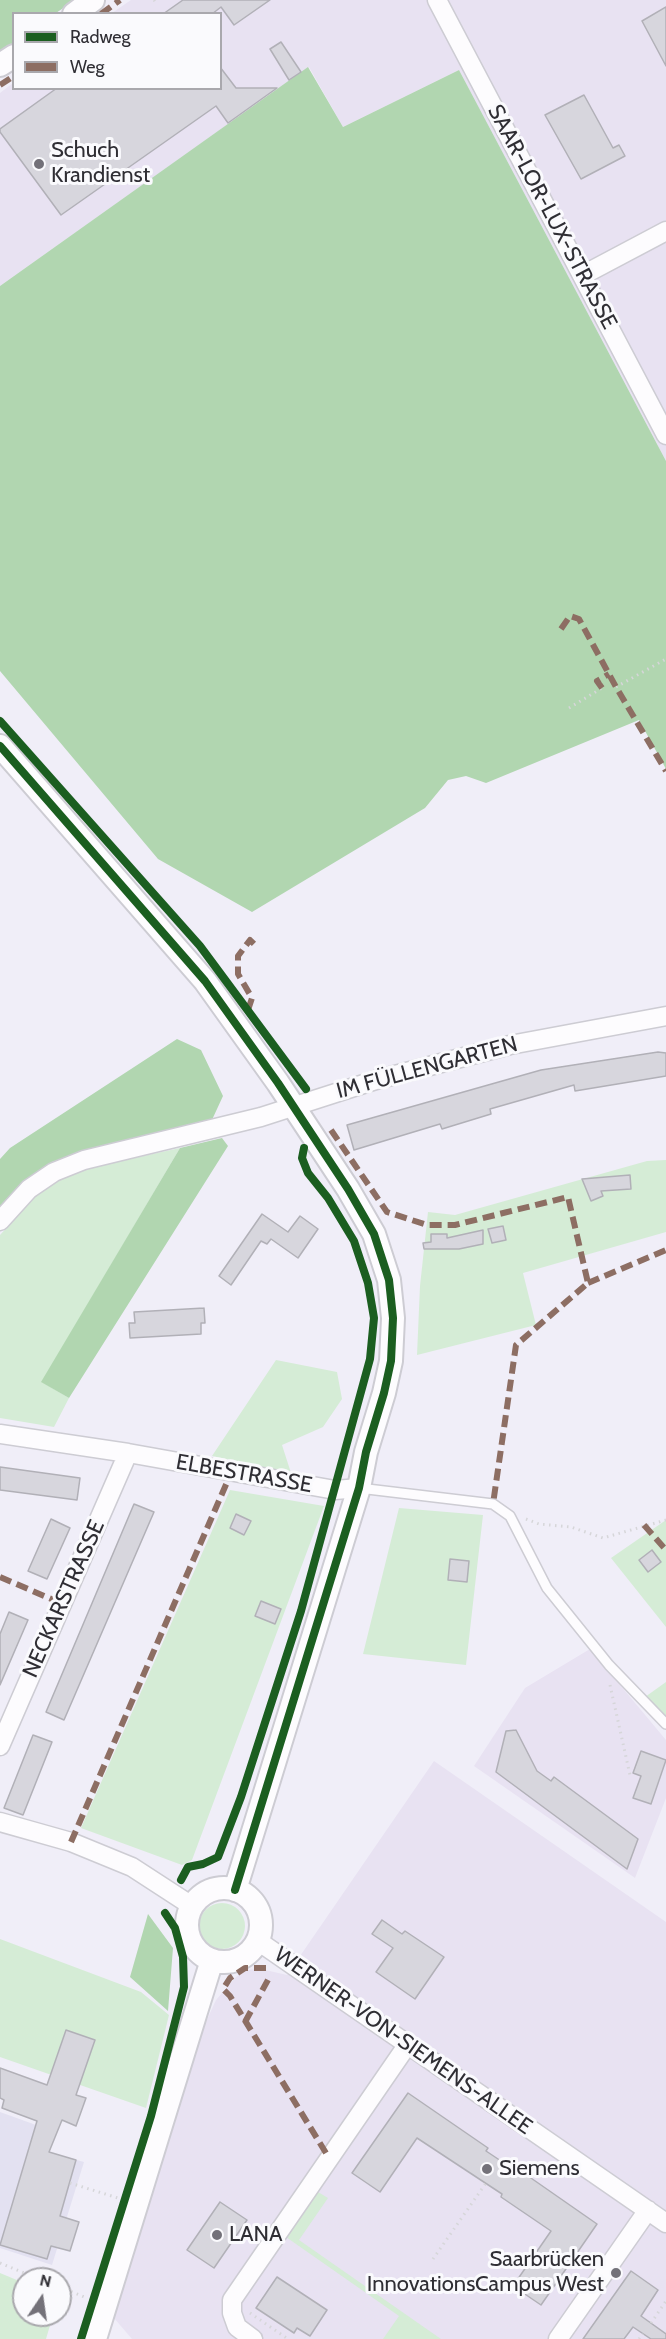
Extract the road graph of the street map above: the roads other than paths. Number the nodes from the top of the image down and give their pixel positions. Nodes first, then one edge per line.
1 (93, 0) edge
2 (437, 0) edge
3 (77, 12) edge
4 (666, 231) edge
5 (583, 275) junction
6 (666, 435) edge
7 (0, 746) edge
8 (666, 1016) edge
9 (292, 1105) junction
10 (0, 1221) edge
11 (0, 1434) edge
12 (128, 1452) junction
13 (359, 1488) junction
14 (666, 1724) edge
15 (0, 1746) edge
16 (0, 1822) edge
17 (236, 1890) junction
18 (192, 1906) junction
19 (258, 1941) junction
20 (212, 1960) junction
21 (408, 2044) junction
22 (648, 2210) junction
23 (666, 2223) edge
24 (95, 2339) edge
25 (252, 2339) edge
26 (558, 2339) edge

1 - 3 street
2 - 5 street, SAAR-LOR-LUX-STRASSE
4 - 5 street
5 - 6 street, SAAR-LOR-LUX-STRASSE
7 - 9 street
8 - 9 street, IM FÜLLENGARTEN
9 - 10 street, IM FÜLLENGARTEN
9 - 13 street
11 - 12 street, ELBESTRASSE
12 - 13 street, ELBESTRASSE
12 - 15 street, NECKARSTRASSE
13 - 14 lane, ELBESTRASSE
13 - 17 street
16 - 18 street
17 - 18 street
17 - 19 street
18 - 20 street
19 - 20 street
19 - 21 street, WERNER-VON-SIEMENS-ALLEE
20 - 24 street
21 - 22 street, WERNER-VON-SIEMENS-ALLEE
21 - 25 street
22 - 23 street, WERNER-VON-SIEMENS-ALLEE
22 - 26 street

